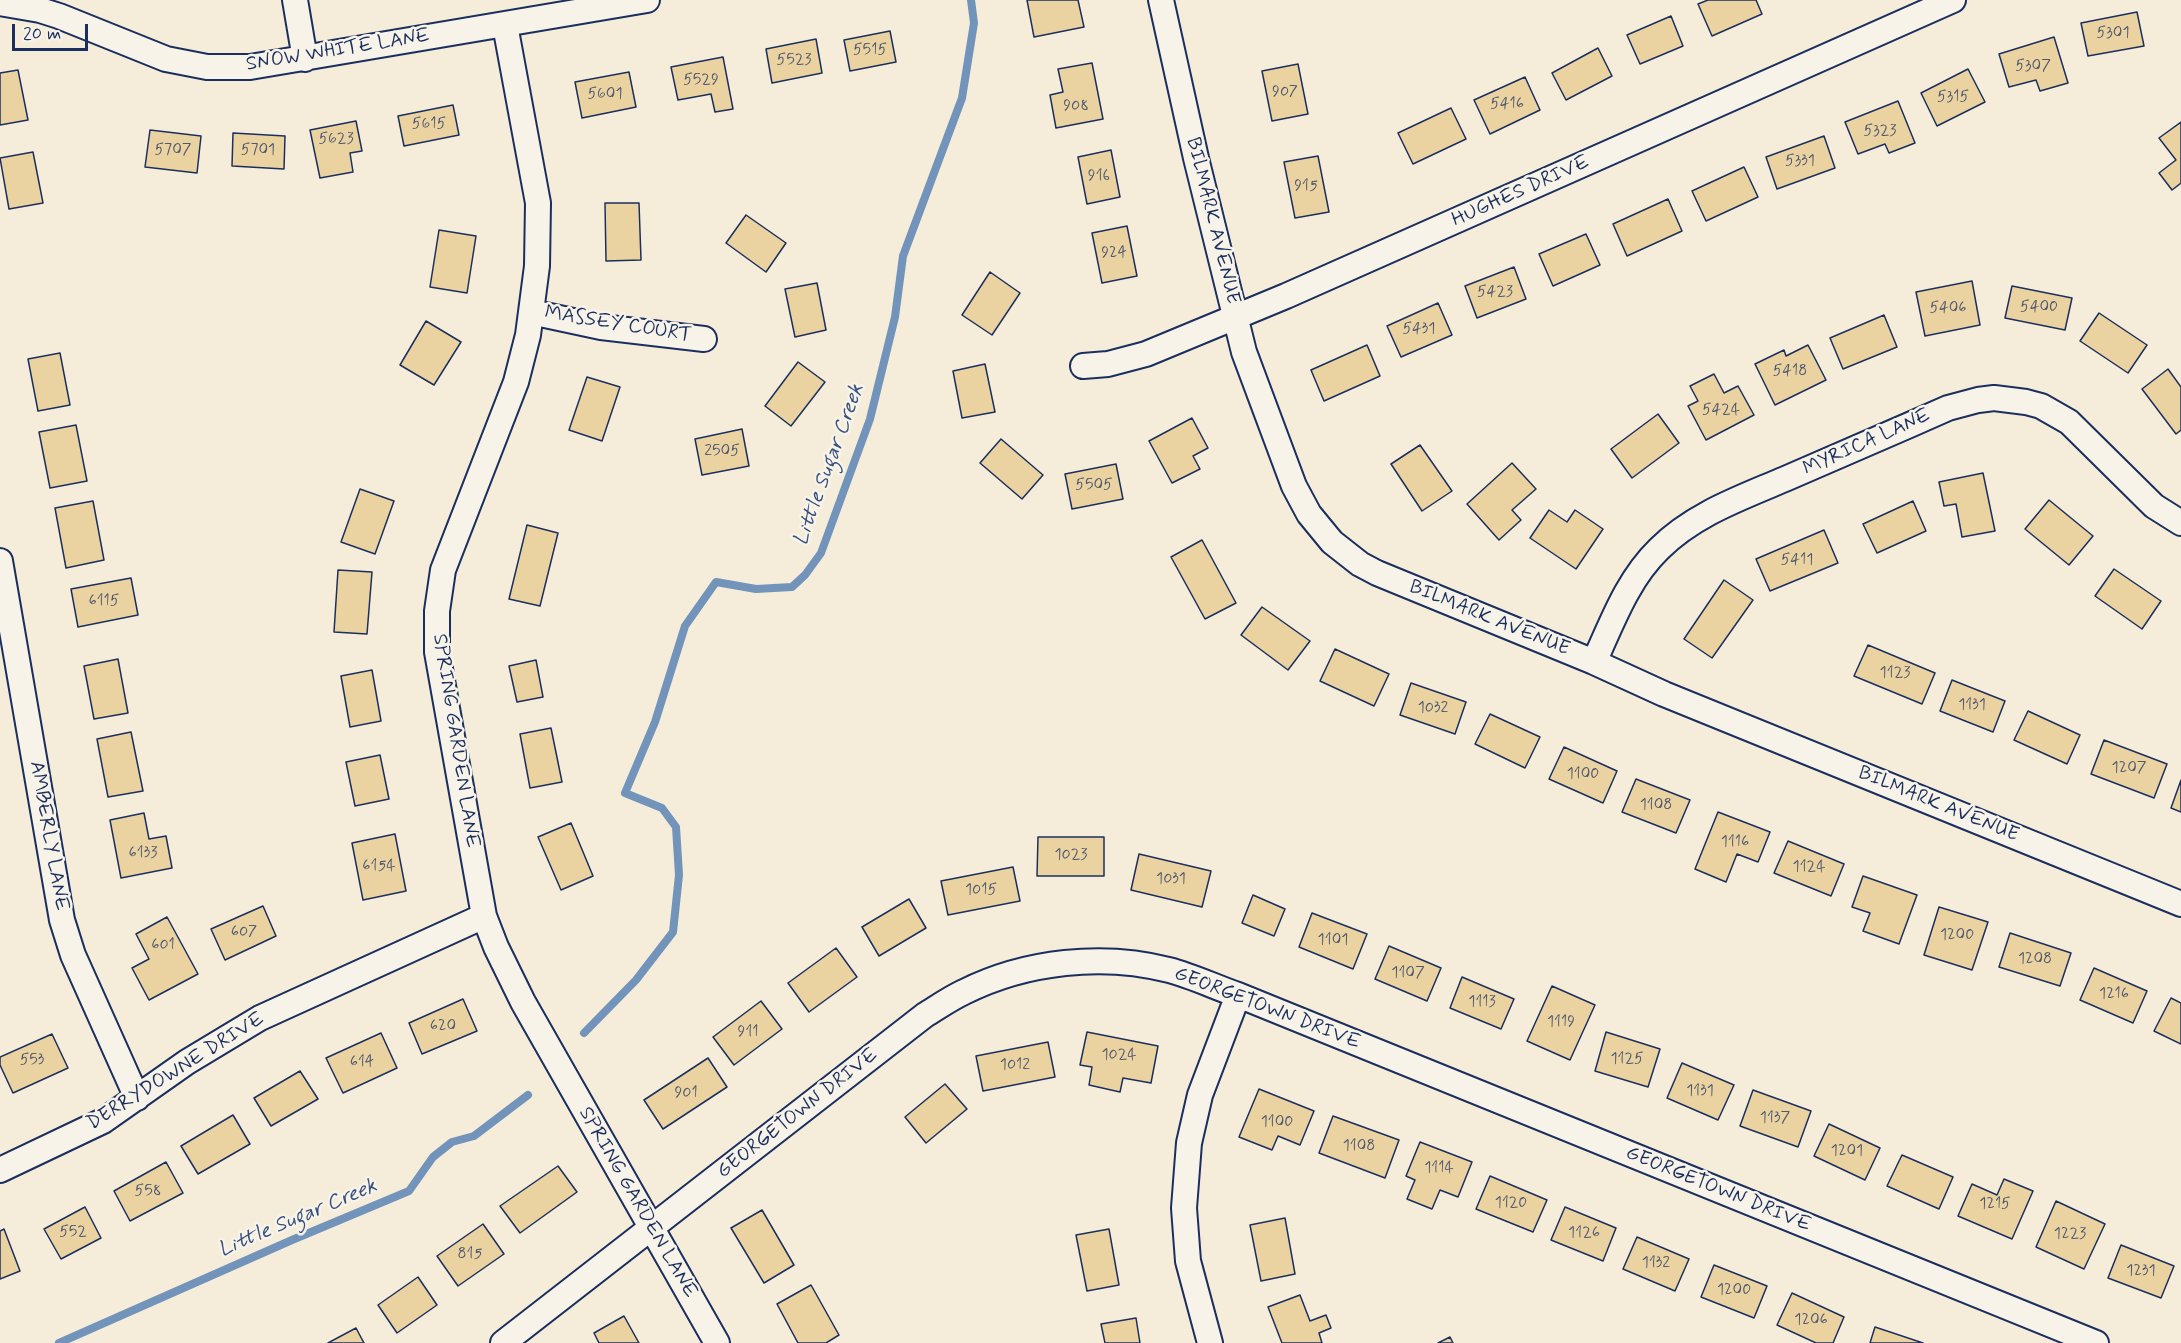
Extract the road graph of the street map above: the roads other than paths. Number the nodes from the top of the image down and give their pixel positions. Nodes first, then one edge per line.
1 (295, 0) edge
2 (647, 0) edge
3 (1161, 0) edge
4 (1953, 0) edge
5 (0, 3) edge
6 (505, 25) junction
7 (305, 59) junction
8 (531, 312) junction
9 (1235, 316) junction
10 (704, 339) dead end
11 (1083, 366) dead end
12 (2181, 523) edge
13 (0, 561) edge
14 (1594, 662) junction
15 (2181, 904) edge
16 (484, 916) junction
17 (1238, 995) junction
18 (137, 1098) junction
19 (0, 1170) edge
20 (652, 1228) junction
21 (504, 1343) edge
22 (717, 1343) edge
23 (1210, 1343) edge
24 (2096, 1343) edge

1 - 7 street
2 - 6 street, SNOW WHITE LANE
3 - 9 street, BILMARK AVENUE
4 - 9 street, HUGHES DRIVE
5 - 7 street, SNOW WHITE LANE
6 - 7 street, SNOW WHITE LANE
6 - 8 street, SPRING GARDEN LANE
8 - 10 street, MASSEY COURT
8 - 16 street, SPRING GARDEN LANE
9 - 11 street, HUGHES DRIVE
9 - 14 street, BILMARK AVENUE
12 - 14 street, MYRICA LANE
13 - 18 street, AMBERLY LANE
14 - 15 street, BILMARK AVENUE
16 - 18 street, DERRYDOWNE DRIVE
16 - 20 street, SPRING GARDEN LANE
17 - 20 street, GEORGETOWN DRIVE
17 - 23 street
17 - 24 street, GEORGETOWN DRIVE
18 - 19 street, DERRYDOWNE DRIVE
20 - 21 street, GEORGETOWN DRIVE
20 - 22 street, SPRING GARDEN LANE

